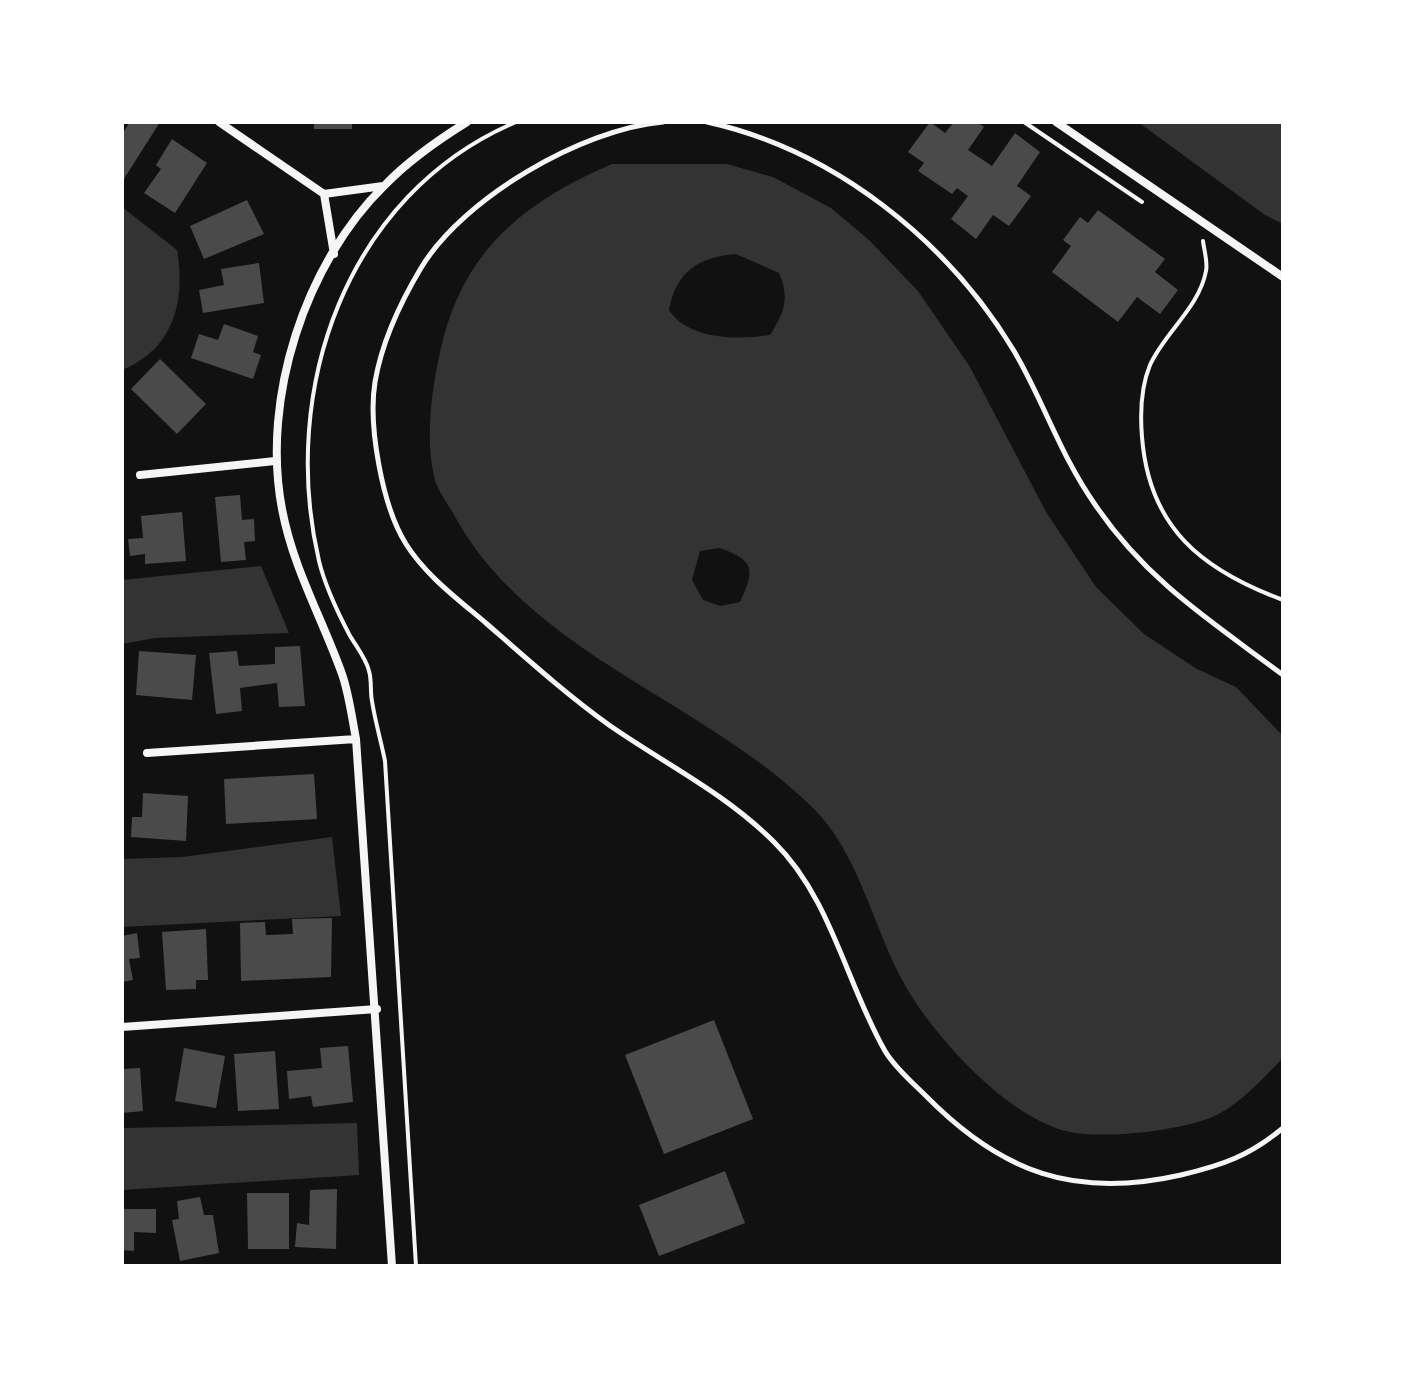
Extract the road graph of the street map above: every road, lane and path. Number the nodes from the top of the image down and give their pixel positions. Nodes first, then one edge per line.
1 (219, 122) edge
2 (467, 122) edge
3 (516, 122) edge
4 (663, 122) edge
5 (707, 122) edge
6 (1024, 122) edge
7 (1056, 122) edge
8 (383, 186) junction
9 (324, 194) junction
10 (1150, 208) dead end
11 (1203, 239) dead end
12 (334, 254) junction
13 (1283, 277) edge
14 (275, 461) junction
15 (140, 475) dead end
16 (1283, 600) edge
17 (1283, 675) edge
18 (356, 739) junction
19 (147, 753) dead end
20 (377, 1009) junction
21 (122, 1027) edge
22 (1283, 1128) edge
23 (392, 1263) edge
24 (383, 1266) edge
25 (416, 1266) edge

1 - 9 street
2 - 8 street
3 - 25 path
4 - 22 lane
5 - 17 lane
6 - 10 path
7 - 13 street
8 - 9 street
8 - 12 street
9 - 12 street
11 - 16 path
12 - 14 street
14 - 15 street
14 - 18 street
18 - 19 street
18 - 20 street
20 - 21 street
20 - 23 street
23 - 24 street

